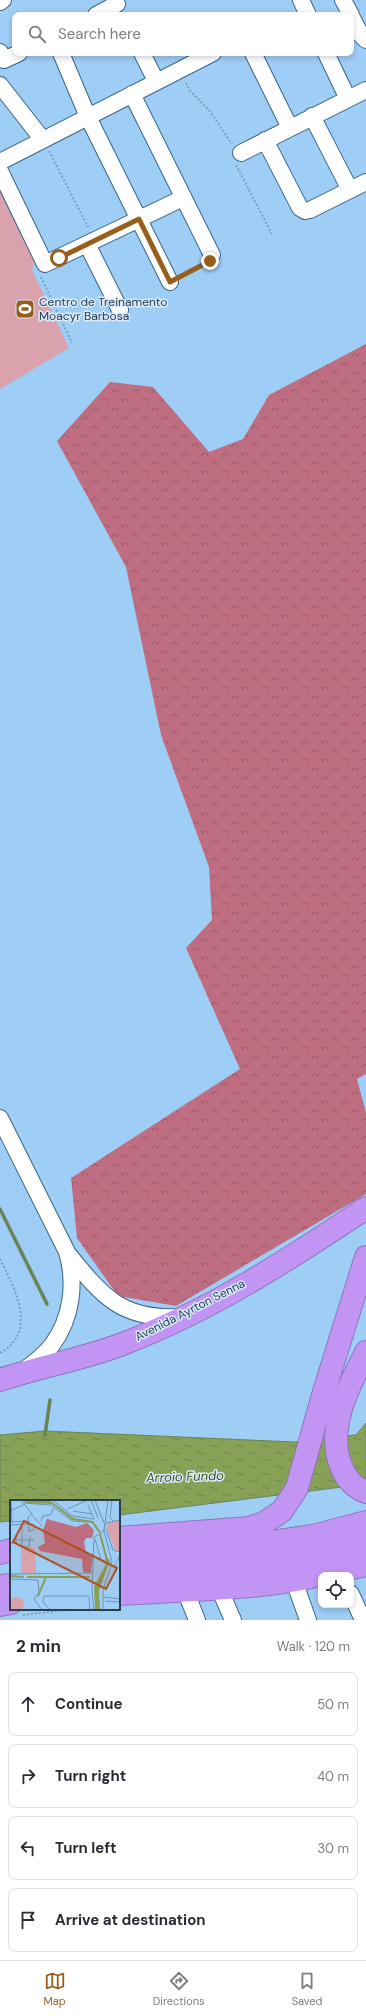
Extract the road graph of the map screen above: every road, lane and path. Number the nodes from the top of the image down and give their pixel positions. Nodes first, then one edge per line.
1 (3, 0) edge
2 (0, 2) edge
3 (118, 6) edge
4 (103, 12) edge
5 (354, 18) edge
6 (366, 40) edge
7 (12, 55) edge
8 (62, 56) edge
9 (144, 56) edge
10 (206, 56) edge
11 (254, 56) edge
12 (328, 56) edge
13 (1, 58) edge
14 (178, 69) junction
15 (156, 81) junction
16 (0, 85) edge
17 (132, 94) junction
18 (360, 97) edge
19 (312, 116) junction
20 (88, 117) junction
21 (290, 128) junction
22 (43, 140) junction
23 (265, 140) junction
24 (241, 153) junction
25 (0, 162) edge
26 (0, 171) edge
27 (366, 182) edge
28 (350, 190) junction
29 (183, 198) junction
30 (139, 219) junction
31 (272, 234) dead end
32 (91, 242) junction
33 (212, 255) joint
34 (45, 264) junction
35 (170, 282) joint
36 (120, 310) dead end
37 (72, 343) dead end
38 (0, 1118) edge
39 (366, 1208) edge
40 (67, 1252) junction
41 (366, 1257) edge
42 (0, 1259) edge
43 (182, 1317) junction
44 (366, 1352) edge
45 (0, 1353) edge
46 (21, 1372) junction
47 (0, 1380) edge
48 (366, 1492) edge
49 (366, 1522) edge
50 (120, 1538) edge
51 (366, 1544) edge
52 (10, 1550) edge
53 (0, 1553) edge
54 (120, 1554) edge
55 (10, 1563) edge
56 (0, 1565) edge
57 (366, 1565) edge
58 (339, 1572) edge
59 (120, 1575) edge
60 (318, 1576) edge
61 (294, 1581) junction
62 (219, 1588) junction
63 (188, 1589) junction
64 (120, 1594) edge
65 (354, 1600) edge
66 (197, 1620) edge
67 (233, 1620) edge
68 (308, 1620) edge
69 (363, 1620) edge

1 - 2 street
3 - 4 street
5 - 6 street
7 - 13 street
8 - 20 street
9 - 15 street
10 - 14 street
11 - 21 street
12 - 18 street
14 - 15 street
14 - 24 path
15 - 17 street
16 - 22 street
17 - 20 street
17 - 29 street
18 - 19 street
19 - 21 street
19 - 28 street
20 - 22 street
20 - 30 street
21 - 23 street
22 - 25 street
22 - 32 path
23 - 24 street
23 - 28 street
24 - 31 path
26 - 34 street
27 - 28 street
29 - 30 street
29 - 33 street
30 - 32 street
30 - 35 street
32 - 34 street
32 - 36 street
33 - 35 path
34 - 37 path
38 - 40 street
39 - 43 highway, Avenida Ayrton Senna
40 - 43 street
40 - 46 street
41 - 50 highway
42 - 45 path
43 - 46 highway, Avenida Ayrton Senna
44 - 48 highway
46 - 47 highway, Avenida Ayrton Senna
49 - 54 highway
51 - 59 highway
52 - 53 highway
55 - 56 highway
57 - 58 highway
60 - 61 highway
61 - 62 highway
61 - 68 street
62 - 63 highway
62 - 67 street
63 - 64 highway
63 - 66 street
65 - 69 street

